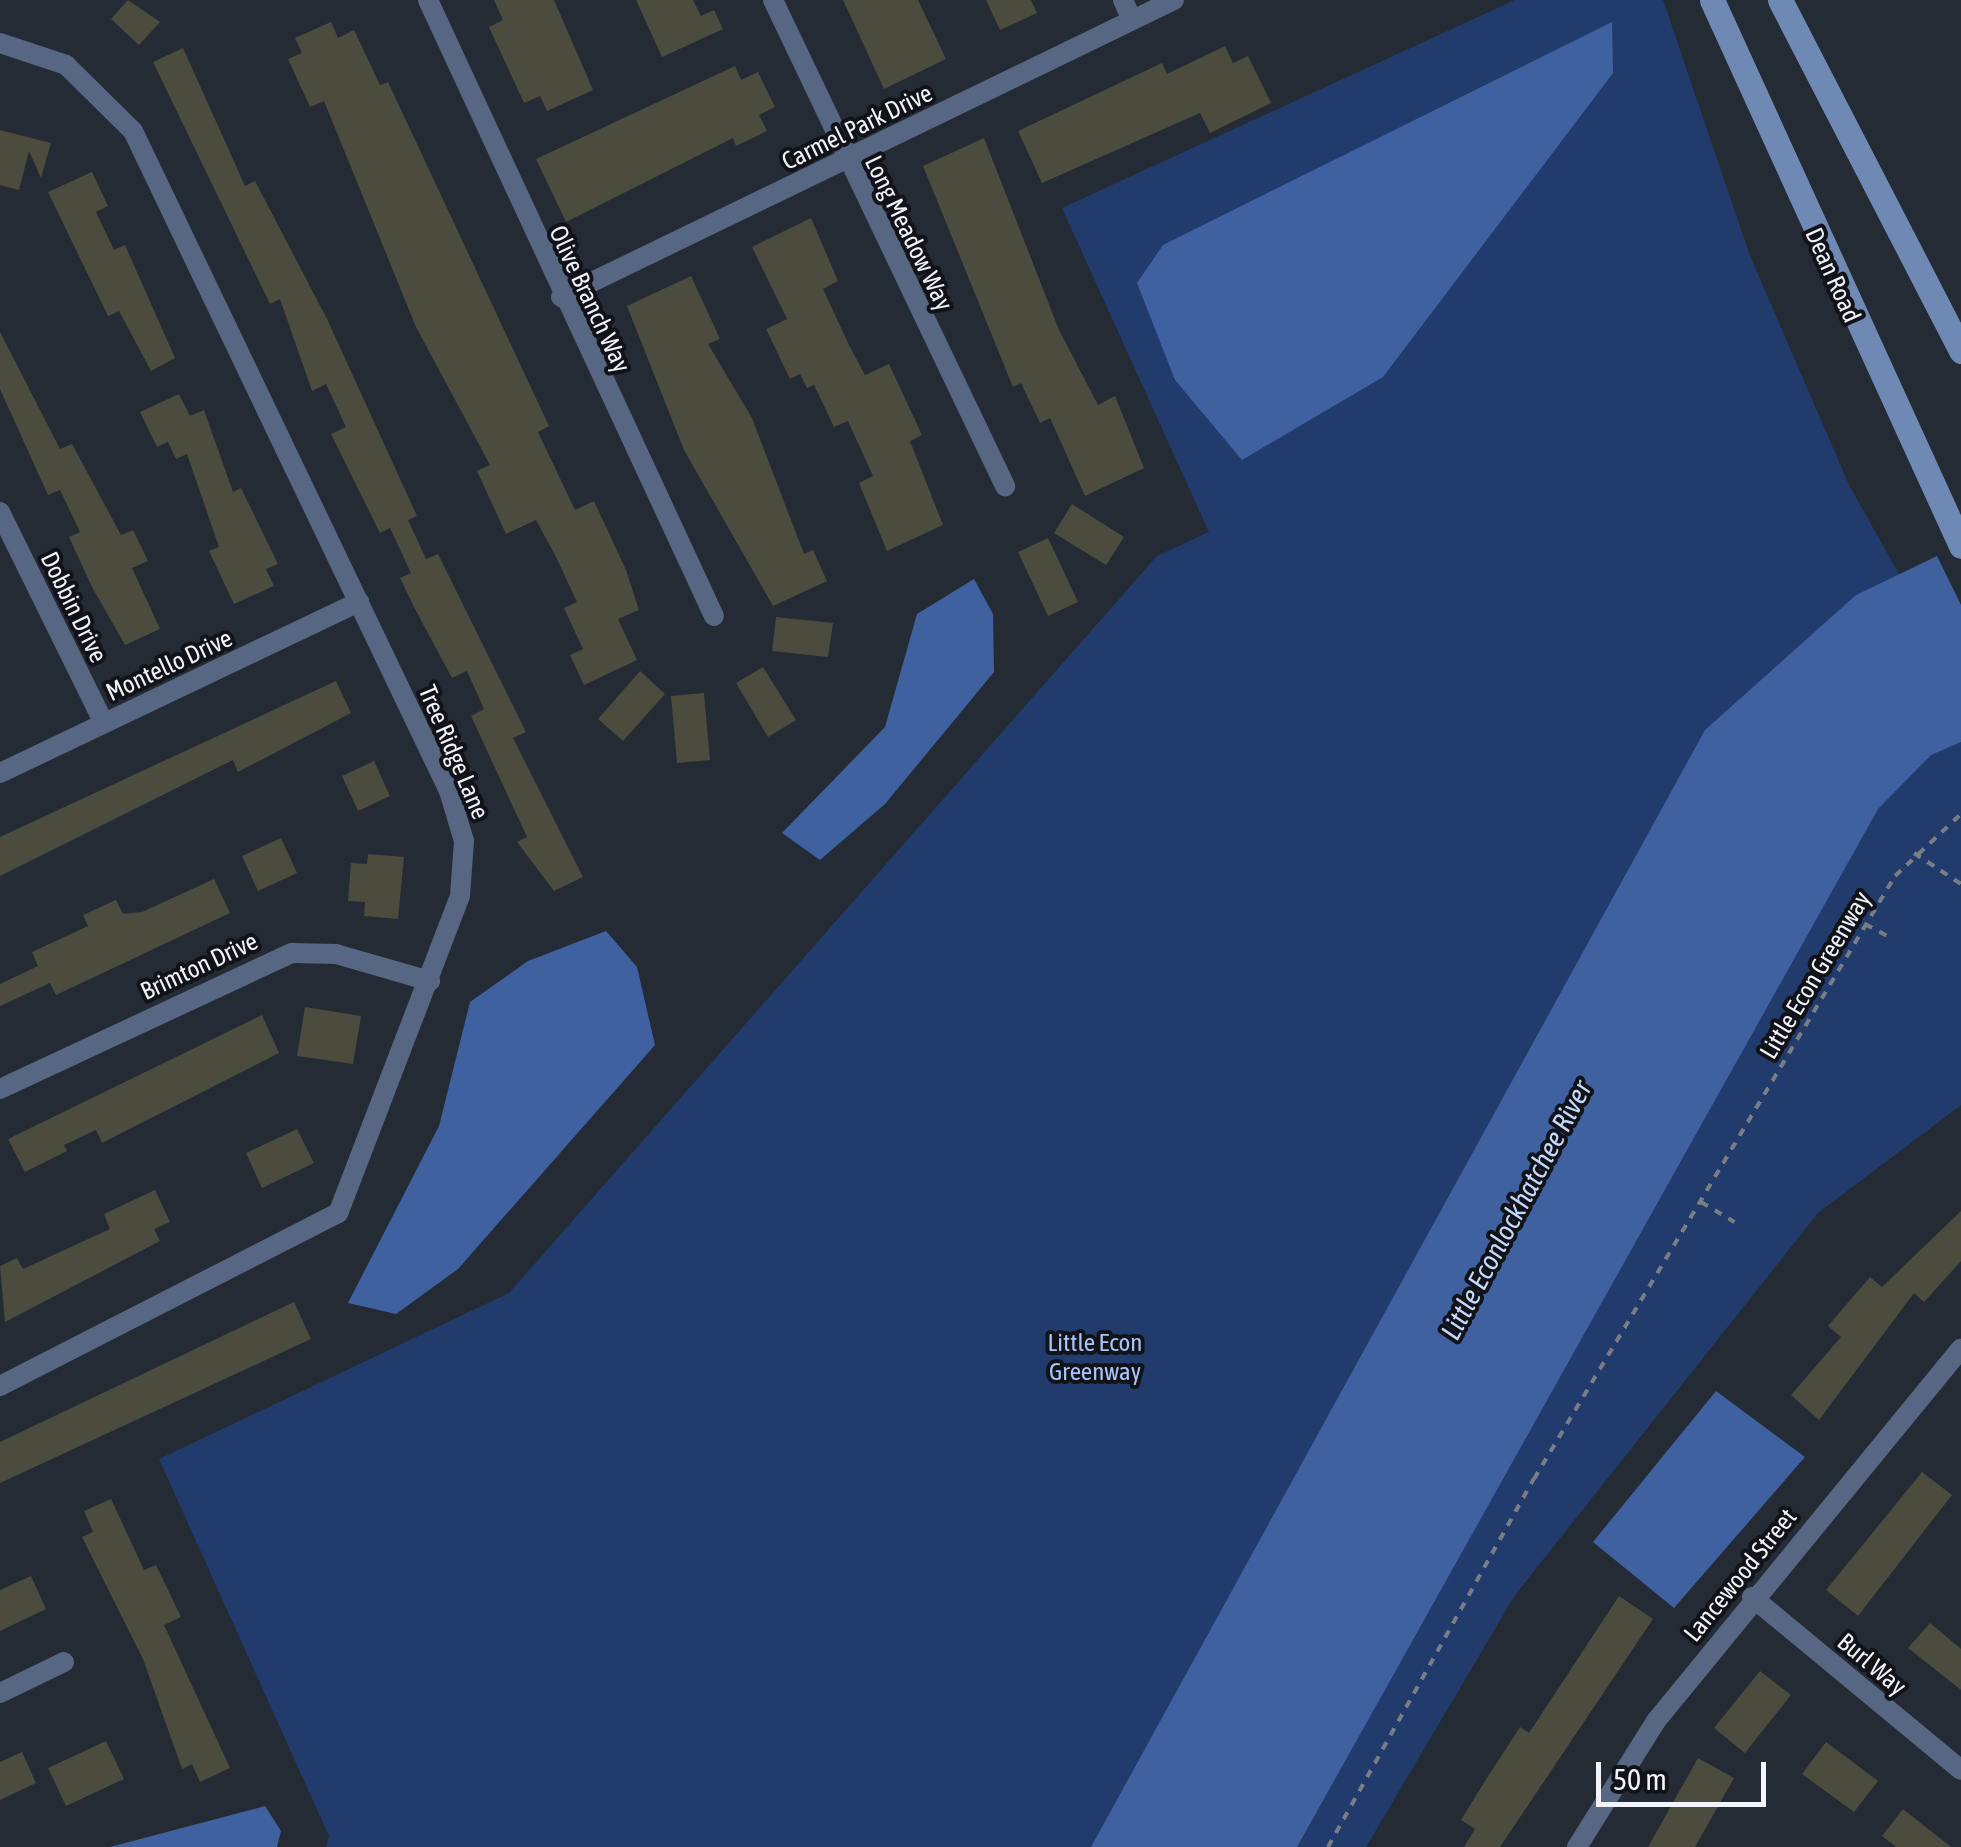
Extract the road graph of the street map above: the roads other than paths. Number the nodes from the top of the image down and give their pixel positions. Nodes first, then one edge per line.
1 (428, 0) edge
2 (773, 0) edge
3 (1174, 0) edge
4 (1712, 0) edge
5 (1780, 0) edge
6 (1128, 10) edge
7 (0, 43) edge
8 (846, 161) junction
9 (561, 298) junction
10 (1961, 351) edge
11 (1005, 486) dead end
12 (0, 512) edge
13 (1961, 546) edge
14 (359, 602) junction
15 (714, 616) dead end
16 (104, 723) junction
17 (0, 774) edge
18 (430, 981) junction
19 (0, 1089) edge
20 (1961, 1349) edge
21 (0, 1386) edge
22 (1752, 1597) junction
23 (64, 1662) dead end
24 (0, 1693) edge
25 (1961, 1770) edge
26 (1577, 1847) edge

1 - 9 street, Olive Branch Way
2 - 8 street, Long Meadow Way
3 - 6 street, Carmel Park Drive
4 - 13 main road, Dean Road
5 - 10 main road
6 - 8 street, Carmel Park Drive
7 - 14 street, Tree Ridge Lane
8 - 9 street, Carmel Park Drive
8 - 11 street, Long Meadow Way
9 - 15 street, Olive Branch Way
12 - 16 street, Dobbin Drive
14 - 16 street, Montello Drive
14 - 18 street, Tree Ridge Lane
16 - 17 street, Montello Drive
18 - 19 street, Brimton Drive
18 - 21 street, Tree Ridge Lane
20 - 22 street, Lancewood Street
22 - 25 street, Burl Way
22 - 26 street, Lancewood Street
23 - 24 street

